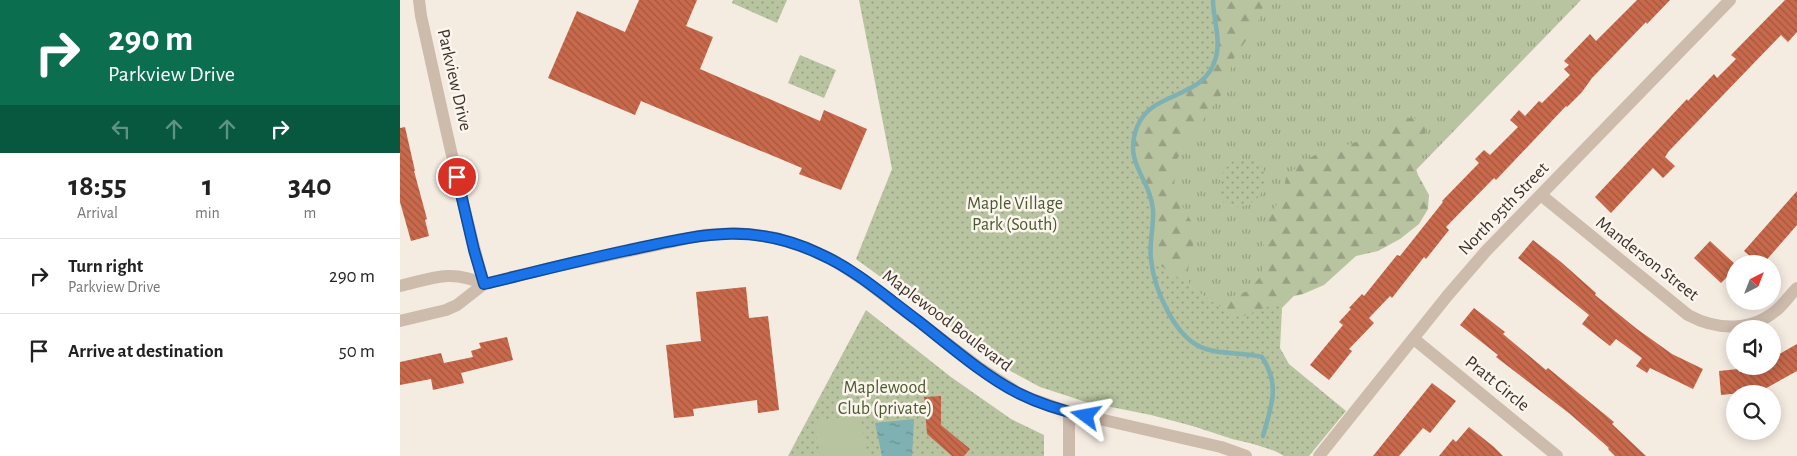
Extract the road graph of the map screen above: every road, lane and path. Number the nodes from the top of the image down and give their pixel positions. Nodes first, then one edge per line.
1 (419, 0) edge
2 (1730, 0) edge
3 (1541, 195) junction
4 (484, 284) junction
5 (400, 286) edge
6 (1797, 288) edge
7 (400, 321) edge
8 (1414, 339) junction
9 (1069, 412) junction
10 (1069, 456) edge
11 (1246, 456) edge
12 (1320, 456) edge
13 (1558, 456) edge

1 - 4 street, Parkview Drive
2 - 3 street, North 95th Street
3 - 6 street, Manderson Street
3 - 8 street, North 95th Street
4 - 5 street
4 - 7 street, Maplewood Boulevard
4 - 9 street, Maplewood Boulevard
8 - 12 street, North 95th Street
8 - 13 street, Pratt Circle
9 - 10 street
9 - 11 street, Maplewood Boulevard

